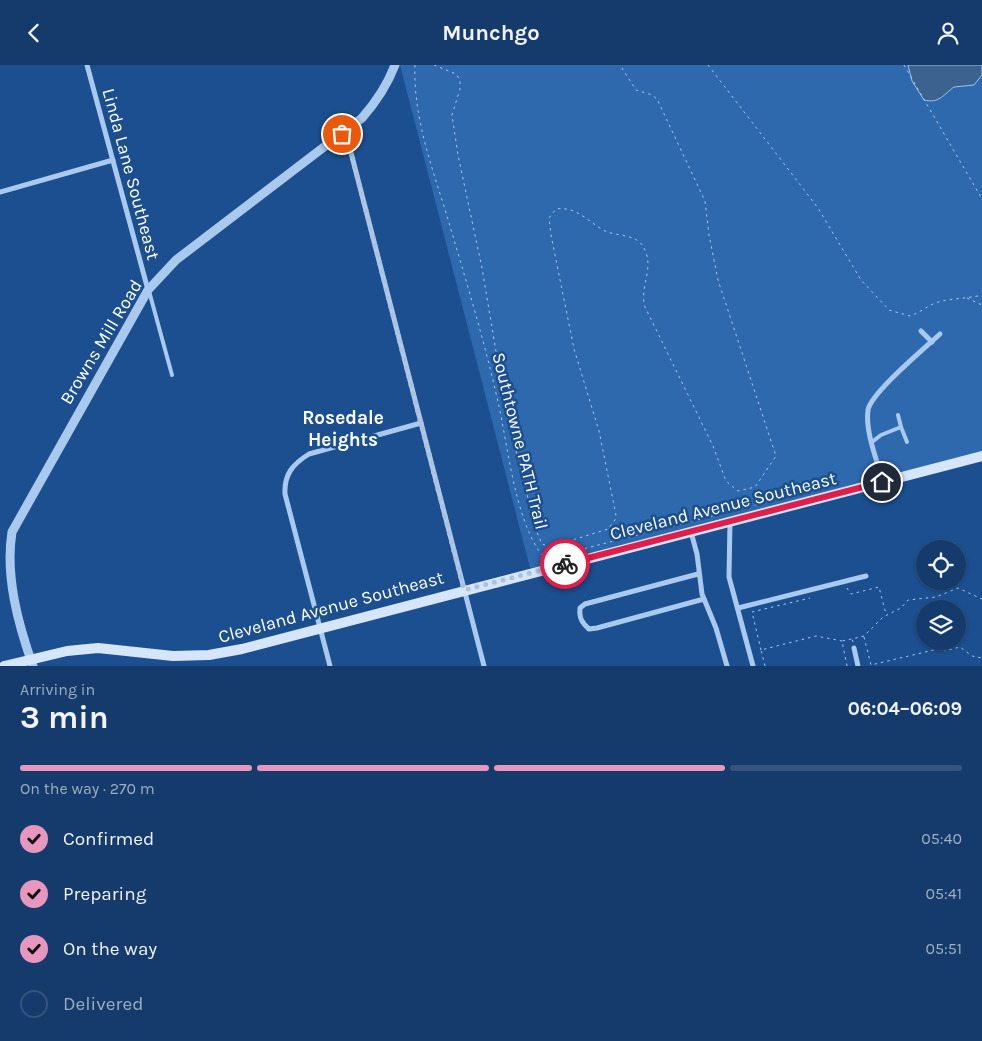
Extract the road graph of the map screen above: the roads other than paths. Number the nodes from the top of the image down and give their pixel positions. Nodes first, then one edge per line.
1 (87, 65) edge
2 (395, 65) edge
3 (342, 134) junction
4 (113, 160) junction
5 (0, 192) edge
6 (148, 289) junction
7 (921, 331) dead end
8 (940, 334) dead end
9 (932, 342) junction
10 (172, 375) dead end
11 (898, 415) dead end
12 (421, 423) junction
13 (901, 427) junction
14 (872, 442) junction
15 (907, 443) dead end
16 (982, 456) edge
17 (882, 482) junction
18 (730, 521) junction
19 (691, 531) junction
20 (698, 574) junction
21 (866, 576) dead end
22 (464, 590) junction
23 (704, 599) junction
24 (738, 608) junction
25 (320, 628) junction
26 (854, 648) road end
27 (32, 662) edge
28 (4, 666) edge
29 (330, 666) edge
30 (484, 666) edge
31 (728, 666) edge
32 (753, 666) edge
33 (858, 666) edge

1 - 4 street, Linda Lane Southeast
2 - 3 street, Browns Mill Road
3 - 6 street, Browns Mill Road
3 - 12 street
4 - 5 street
4 - 6 street, Linda Lane Southeast
6 - 10 lane
6 - 27 street, Browns Mill Road
7 - 9 street
8 - 9 street
9 - 14 street
11 - 13 lane
12 - 22 street
12 - 25 street
13 - 14 lane
13 - 15 lane
14 - 17 street
16 - 17 main road, Cleveland Avenue Southeast
17 - 18 main road, Cleveland Avenue Southeast
18 - 19 main road, Cleveland Avenue Southeast
18 - 24 street
19 - 20 street
19 - 22 main road, Cleveland Avenue Southeast
20 - 23 street
20 - 23 street
21 - 24 street
22 - 25 main road, Cleveland Avenue Southeast
22 - 30 street
23 - 31 street
24 - 32 street
25 - 27 main road, Cleveland Avenue Southeast
25 - 29 street
26 - 33 street
27 - 28 main road, Cleveland Avenue Southeast

